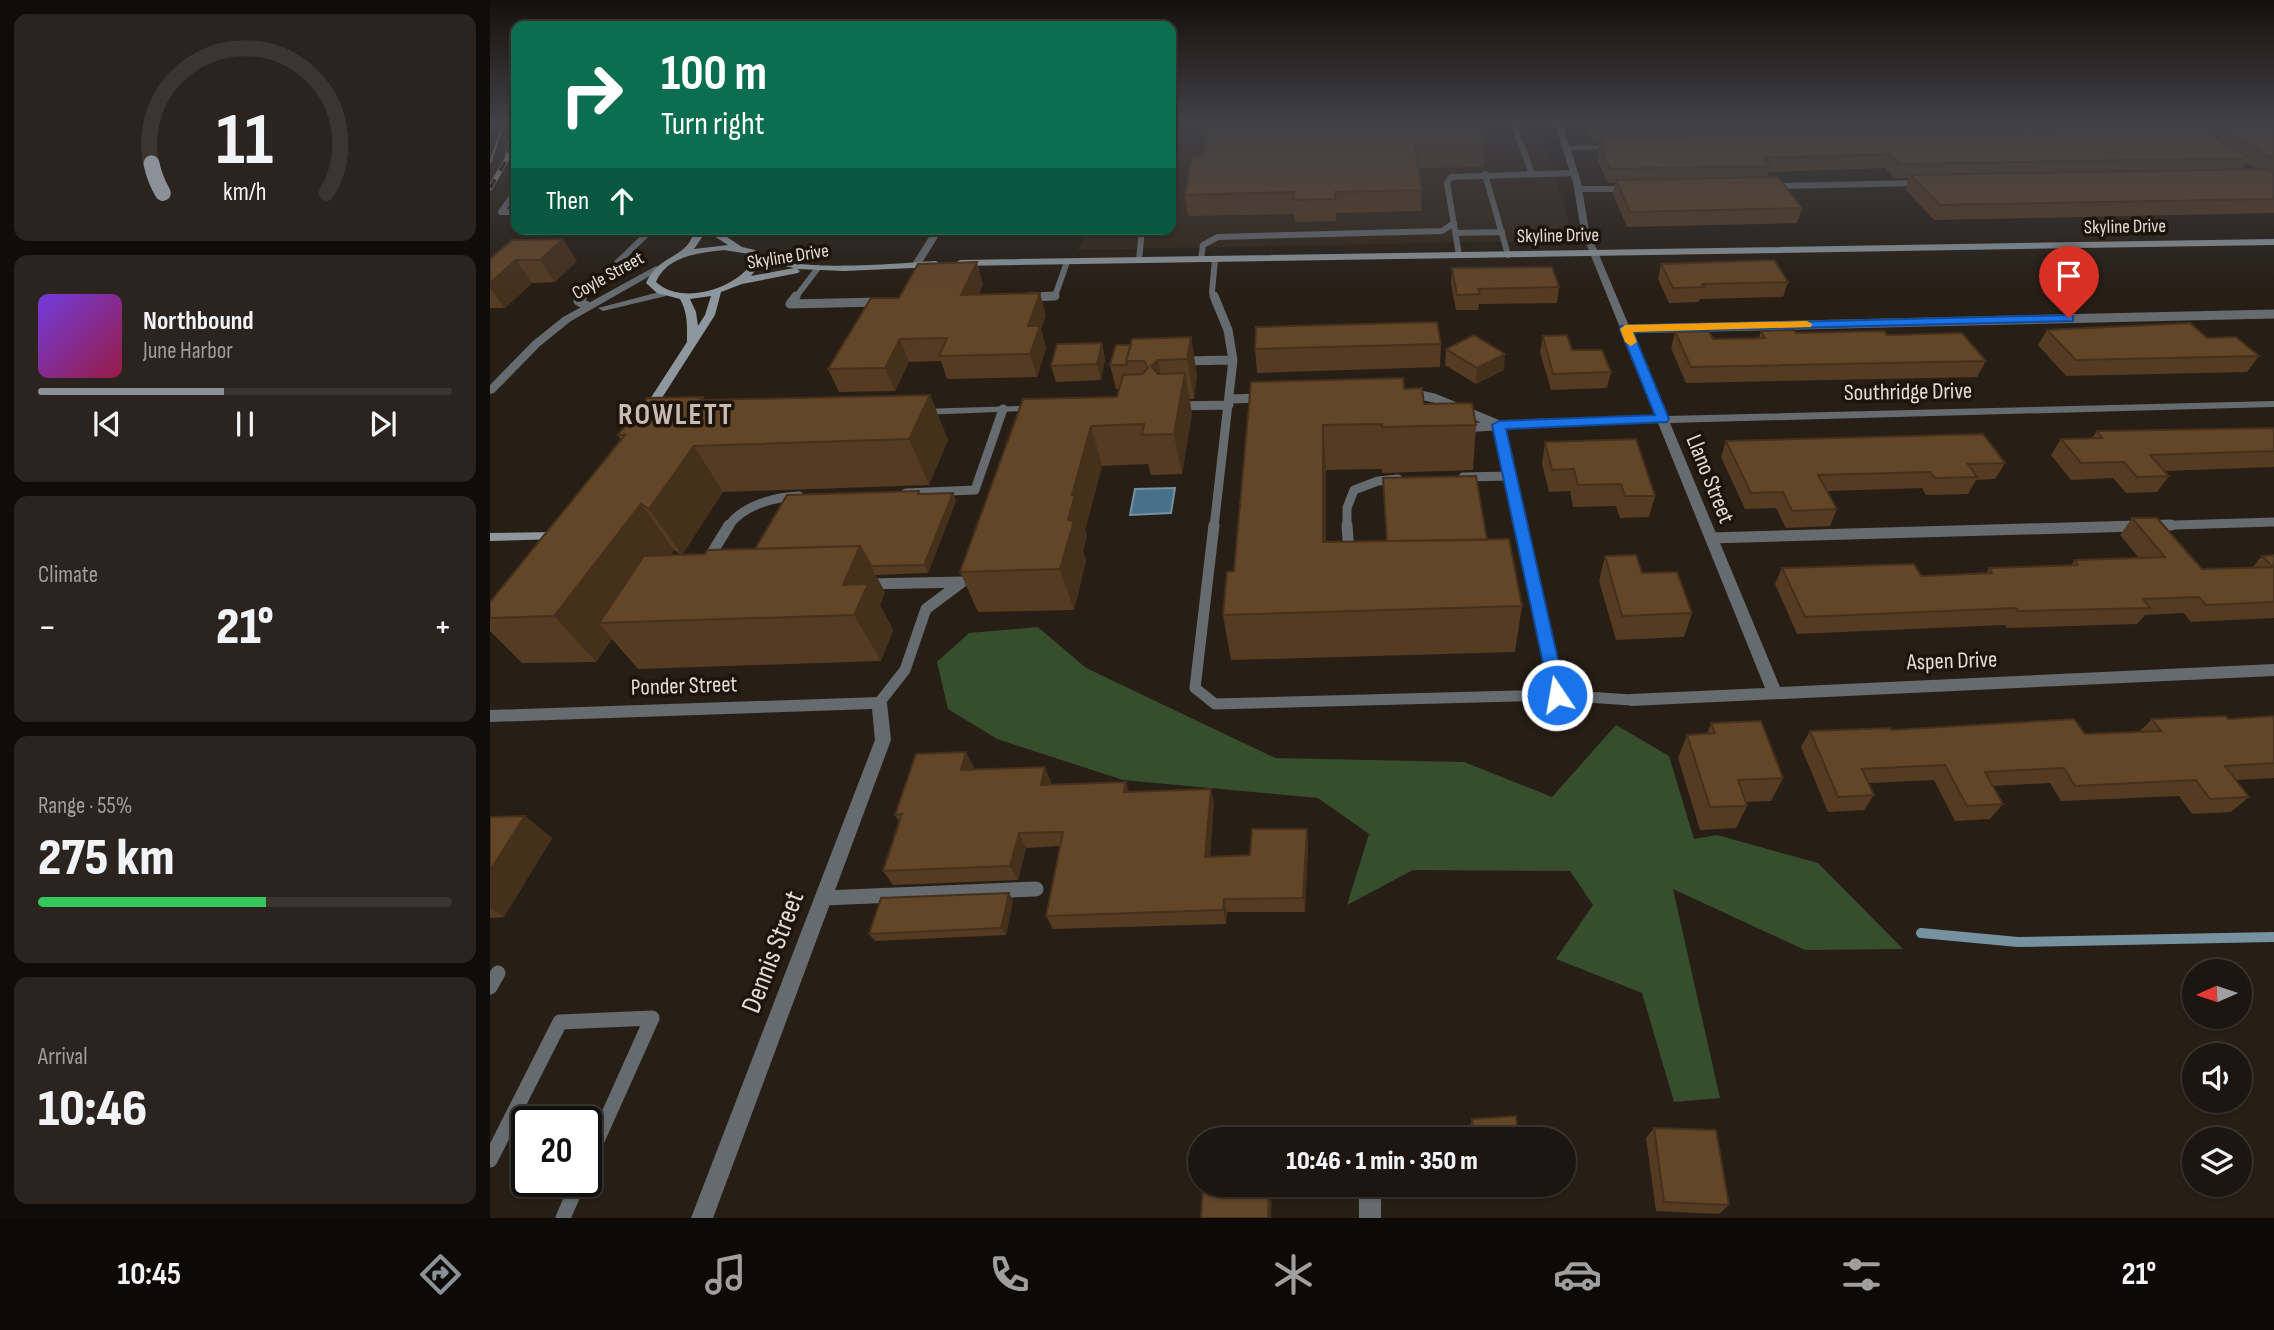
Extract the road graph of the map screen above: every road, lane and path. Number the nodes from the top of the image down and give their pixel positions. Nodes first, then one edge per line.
1 (1450, 179) edge
2 (1486, 179) edge
3 (1575, 179) edge
4 (1928, 183) edge
5 (1763, 186) edge
6 (1631, 188) edge
7 (1578, 190) junction
8 (511, 198) edge
9 (511, 212) edge
10 (1454, 222) junction
11 (1502, 232) junction
12 (1456, 233) junction
13 (646, 235) edge
14 (698, 235) edge
15 (718, 235) edge
16 (935, 235) edge
17 (1141, 235) edge
18 (2274, 242) edge
19 (739, 248) junction
20 (1594, 253) junction
21 (1508, 254) junction
22 (685, 255) junction
23 (1460, 255) junction
24 (757, 256) junction
25 (1215, 259) junction
26 (1139, 260) junction
27 (1201, 260) junction
28 (1067, 261) junction
29 (917, 264) junction
30 (842, 266) junction
31 (659, 268) junction
32 (818, 268) junction
33 (738, 282) junction
34 (717, 290) junction
35 (663, 293) junction
36 (682, 296) junction
37 (1018, 297) edge
38 (880, 302) edge
39 (587, 306) junction
40 (2274, 314) edge
41 (574, 315) junction
42 (1625, 329) junction
43 (692, 342) junction
44 (1233, 360) junction
45 (1172, 362) edge
46 (490, 391) edge
47 (1403, 394) edge
48 (1277, 398) edge
49 (1229, 402) junction
50 (2274, 404) edge
51 (1166, 406) edge
52 (1003, 409) junction
53 (1020, 409) joint
54 (1033, 409) edge
55 (907, 412) edge
56 (664, 419) edge
57 (1663, 419) junction
58 (1544, 423) joint
59 (1499, 425) junction
60 (1457, 426) edge
61 (1510, 476) junction
62 (1455, 478) edge
63 (1415, 479) edge
64 (896, 493) edge
65 (817, 496) edge
66 (2274, 522) edge
67 (554, 536) edge
68 (490, 537) edge
69 (1711, 538) junction
70 (1353, 563) edge
71 (701, 570) edge
72 (971, 573) edge
73 (1518, 576) edge
74 (1531, 576) junction
75 (961, 582) junction
76 (855, 585) edge
77 (2274, 670) edge
78 (1774, 691) junction
79 (1557, 695) junction
80 (1631, 700) joint
81 (879, 702) junction
82 (490, 716) edge
83 (1036, 889) dead end
84 (824, 898) junction
85 (498, 973) dead end
86 (490, 987) edge
87 (517, 1106) edge
88 (511, 1119) edge
89 (602, 1129) edge
90 (490, 1160) edge
91 (572, 1197) edge
92 (1370, 1197) edge
93 (563, 1218) edge
94 (702, 1218) edge
95 (1370, 1218) edge

1 - 10 lane
2 - 11 lane
3 - 7 street, Llano Street
4 - 5 lane
6 - 7 lane
7 - 20 street, Llano Street
8 - 9 lane
10 - 12 lane
10 - 27 lane
11 - 12 lane
11 - 21 lane
12 - 23 lane
13 - 39 lane
14 - 22 street
15 - 19 street
16 - 29 street
17 - 26 lane
18 - 20 street, Skyline Drive
19 - 22 street
19 - 24 street, Skyline Drive
20 - 21 street, Skyline Drive
20 - 42 street, Llano Street
21 - 23 street, Skyline Drive
22 - 31 street
23 - 25 street, Skyline Drive
24 - 30 street, Skyline Drive
24 - 33 street
25 - 27 street, Skyline Drive
25 - 44 lane
26 - 27 street, Skyline Drive
26 - 28 street, Skyline Drive
28 - 29 street, Skyline Drive
28 - 37 lane
29 - 30 street, Skyline Drive
30 - 32 street, Skyline Drive
31 - 35 street
31 - 39 street, Coyle Street
32 - 33 street, Skyline Drive
32 - 38 lane
33 - 34 street, Skyline Drive
34 - 36 street, Skyline Drive
34 - 43 street
35 - 36 street, Skyline Drive
35 - 41 street, Coyle Street
36 - 43 street
39 - 41 street, Coyle Street
40 - 42 lane
41 - 46 street, Coyle Street
42 - 57 street, Llano Street
43 - 56 street
44 - 45 lane
44 - 49 lane
47 - 59 lane
48 - 49 lane
49 - 51 lane
49 - 79 lane
50 - 57 street, Southridge Drive
52 - 53 street
52 - 55 street
52 - 64 lane
53 - 54 lane
57 - 58 street, Southridge Drive
57 - 69 street, Llano Street
58 - 59 lane
59 - 60 lane
59 - 61 lane
61 - 62 lane
61 - 74 lane
63 - 70 lane
65 - 71 lane
66 - 69 lane
67 - 68 street
69 - 78 street, Llano Street
72 - 75 lane
73 - 74 lane
74 - 79 lane
75 - 76 lane
75 - 81 lane
77 - 78 street, Aspen Drive
78 - 80 street, Aspen Drive
79 - 80 lane
81 - 82 street, Ponder Street
81 - 84 street, Dennis Street
83 - 84 lane
84 - 94 street, Dennis Street
85 - 86 lane
87 - 89 lane
88 - 90 lane
91 - 93 lane
92 - 95 street

